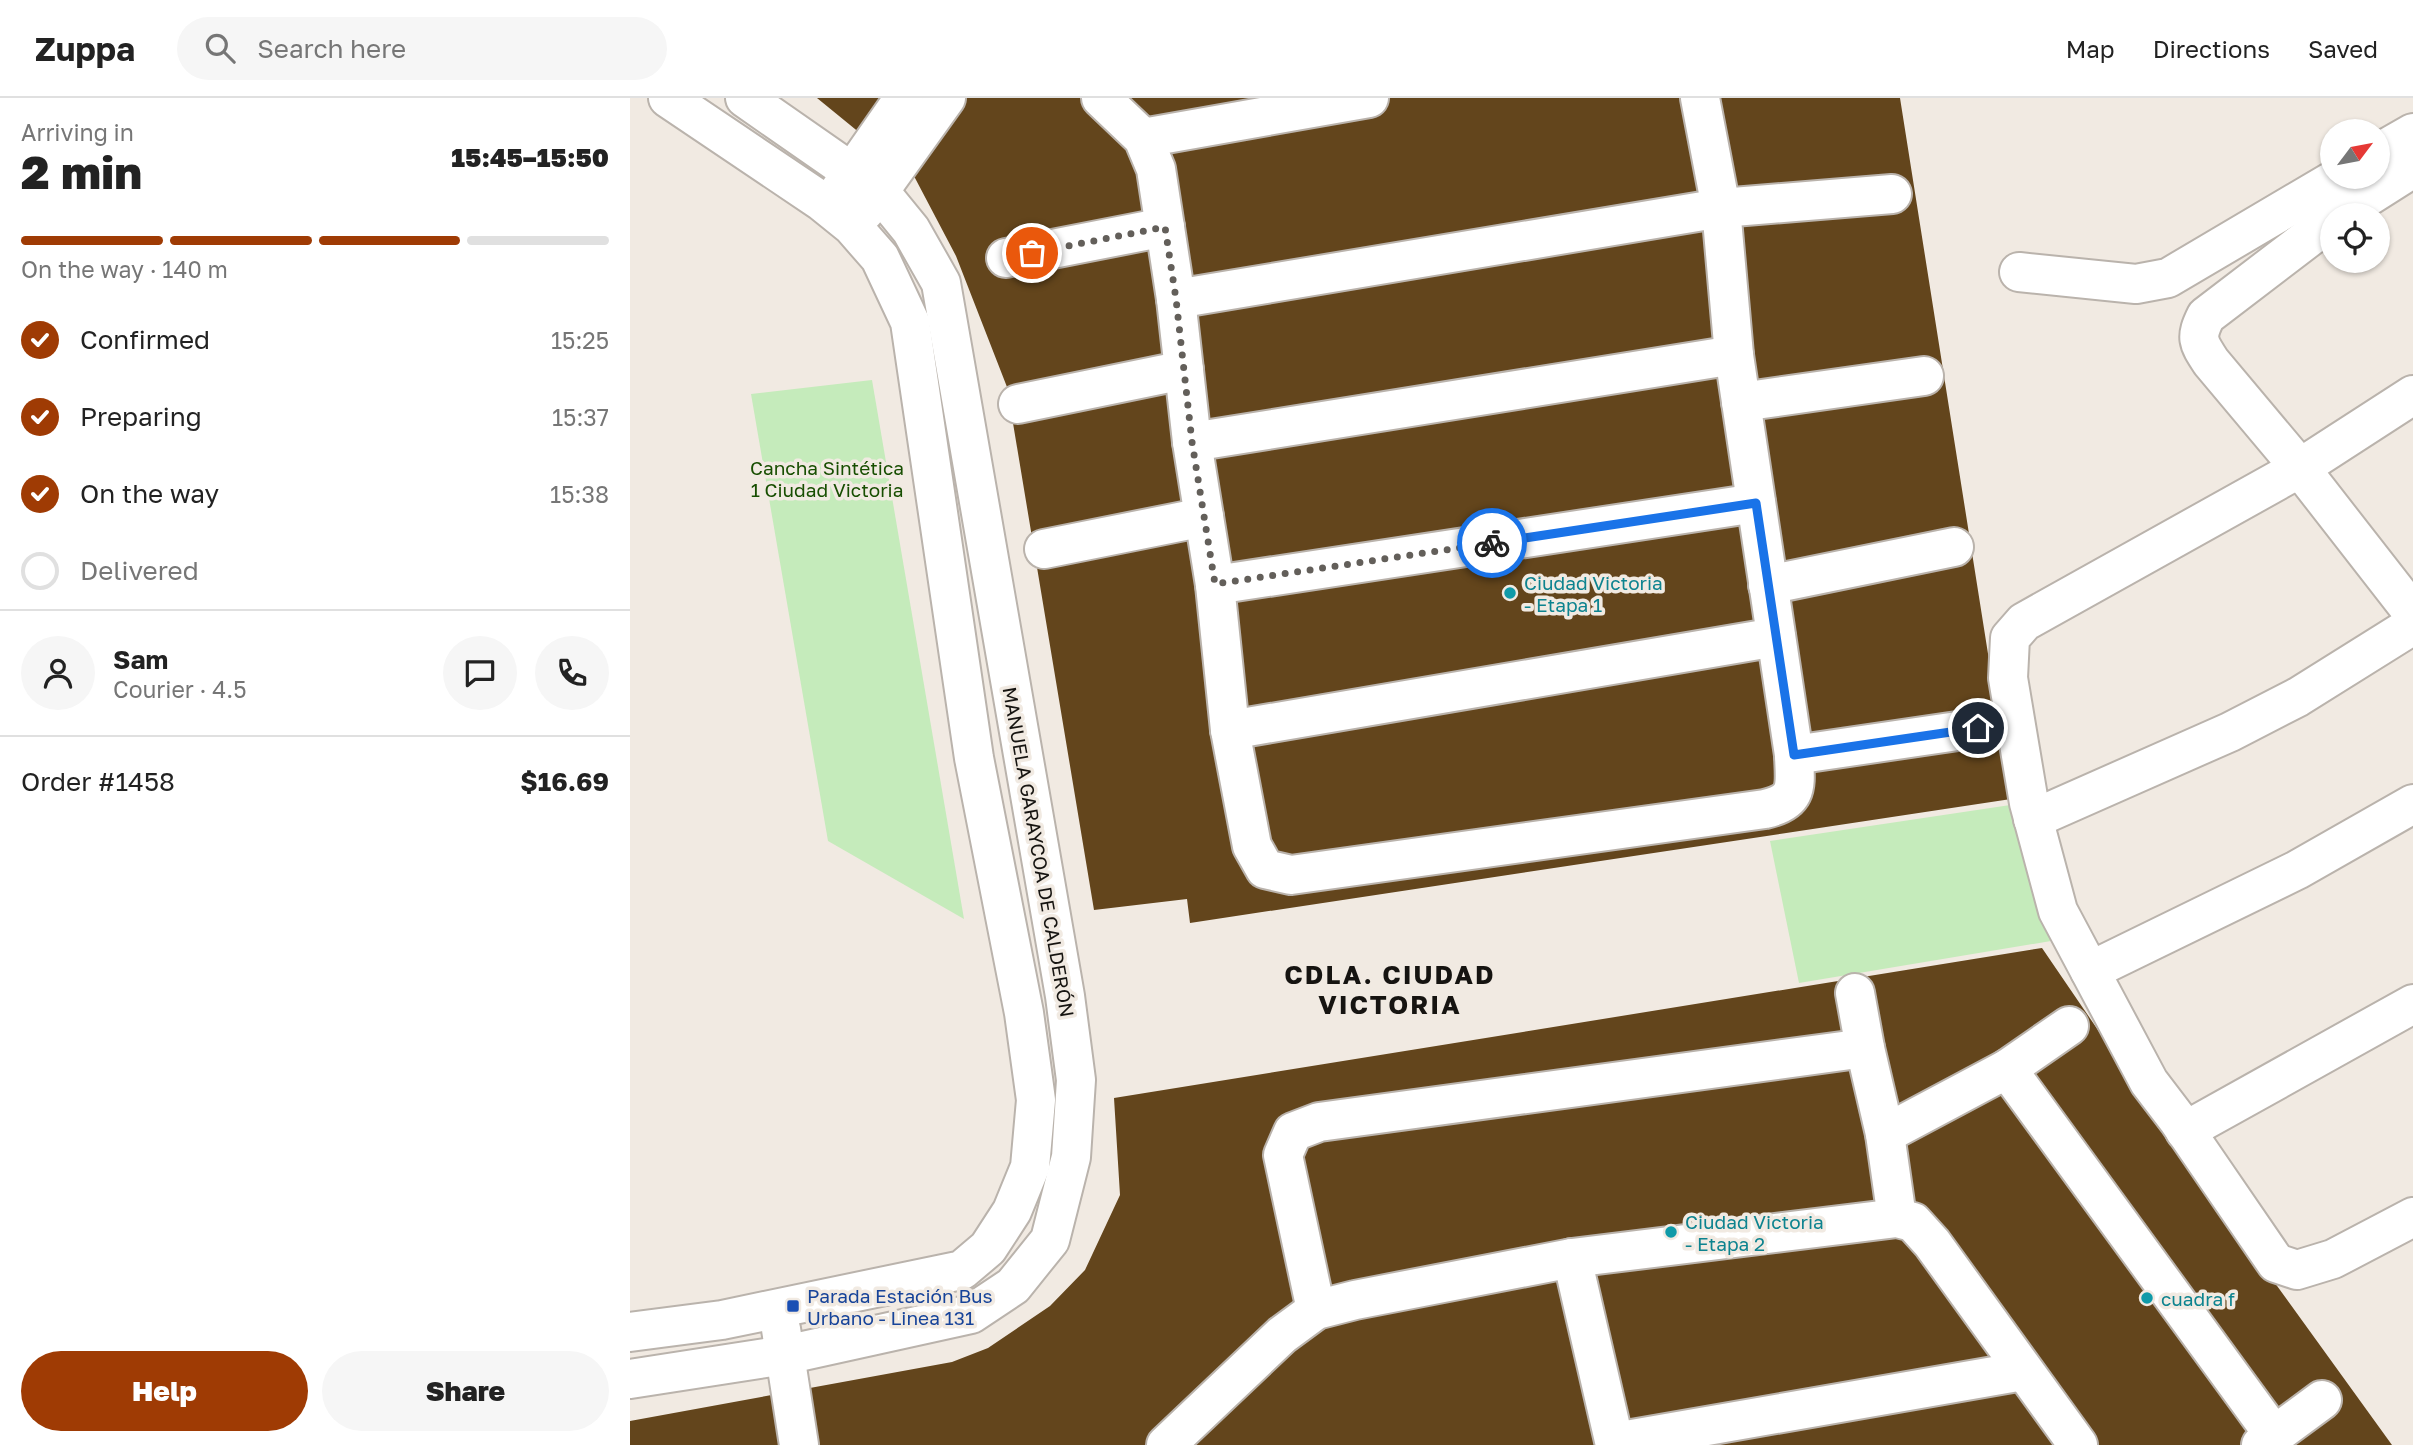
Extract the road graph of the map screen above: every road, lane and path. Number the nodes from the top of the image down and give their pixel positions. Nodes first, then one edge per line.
1 (668, 98) edge
2 (746, 98) edge
3 (904, 98) edge
4 (946, 98) edge
5 (1369, 98) edge
6 (1700, 98) edge
7 (1125, 112) edge
8 (2413, 133) edge
9 (2390, 146) edge
10 (2413, 168) edge
11 (867, 182) junction
12 (2320, 188) edge
13 (1892, 194) dead end
14 (2358, 203) edge
15 (1721, 208) junction
16 (840, 217) junction
17 (1165, 227) junction
18 (2320, 229) edge
19 (1006, 258) dead end
20 (2019, 272) dead end
21 (1176, 299) junction
22 (1734, 355) junction
23 (1184, 370) junction
24 (1924, 376) dead end
25 (2413, 395) edge
26 (1741, 402) junction
27 (1018, 404) dead end
28 (1192, 442) junction
29 (2300, 468) junction
30 (1756, 503) junction
31 (1204, 517) junction
32 (1954, 548) dead end
33 (1044, 549) dead end
34 (1215, 584) junction
35 (1768, 585) junction
36 (2413, 613) edge
37 (2413, 625) edge
38 (1776, 637) junction
39 (1978, 728) dead end
40 (1230, 730) junction
41 (1794, 755) junction
42 (2413, 804) edge
43 (2033, 819) junction
44 (2090, 971) junction
45 (1855, 992) dead end
46 (2413, 1004) edge
47 (2069, 1026) dead end
48 (1865, 1048) junction
49 (2007, 1069) junction
50 (2185, 1131) junction
51 (1885, 1134) junction
52 (2413, 1217) edge
53 (1897, 1218) junction
54 (1572, 1258) junction
55 (778, 1310) junction
56 (1316, 1310) junction
57 (630, 1332) edge
58 (785, 1356) junction
59 (2023, 1371) junction
60 (630, 1378) edge
61 (2322, 1400) dead end
62 (2267, 1440) edge
63 (1615, 1444) edge
64 (799, 1445) edge
65 (1166, 1445) edge
66 (2078, 1445) edge

1 - 16 street
2 - 11 street, MANUELA GARAYCOA DE CALDERÓN
3 - 11 street
4 - 11 street
5 - 7 street
6 - 15 street
7 - 17 street
8 - 9 street
10 - 14 street
11 - 16 street
11 - 58 street, MANUELA GARAYCOA DE CALDERÓN
12 - 20 street
13 - 15 street
15 - 21 street
15 - 22 street
16 - 55 street
17 - 19 street
17 - 21 street
18 - 29 street
21 - 23 street
22 - 26 street
22 - 28 street
23 - 27 street
23 - 28 street
24 - 26 street
25 - 29 street
26 - 30 street
28 - 31 street
29 - 36 street
29 - 43 street
30 - 34 street
30 - 35 street
31 - 33 street
31 - 34 street
32 - 35 street
34 - 40 street
35 - 38 street
37 - 43 street
38 - 40 street
38 - 41 street
39 - 41 street
40 - 41 street
42 - 44 street
43 - 44 street
44 - 50 street
45 - 48 street
46 - 50 street
47 - 49 street
48 - 51 street
48 - 56 street
49 - 51 street
49 - 62 street
50 - 52 street
51 - 53 street
53 - 54 street
53 - 59 street
54 - 56 street
54 - 63 street
55 - 57 street
55 - 58 street
56 - 65 street
58 - 60 street, MANUELA GARAYCOA DE CALDERÓN
58 - 64 street
59 - 63 street
59 - 66 street
61 - 62 street

